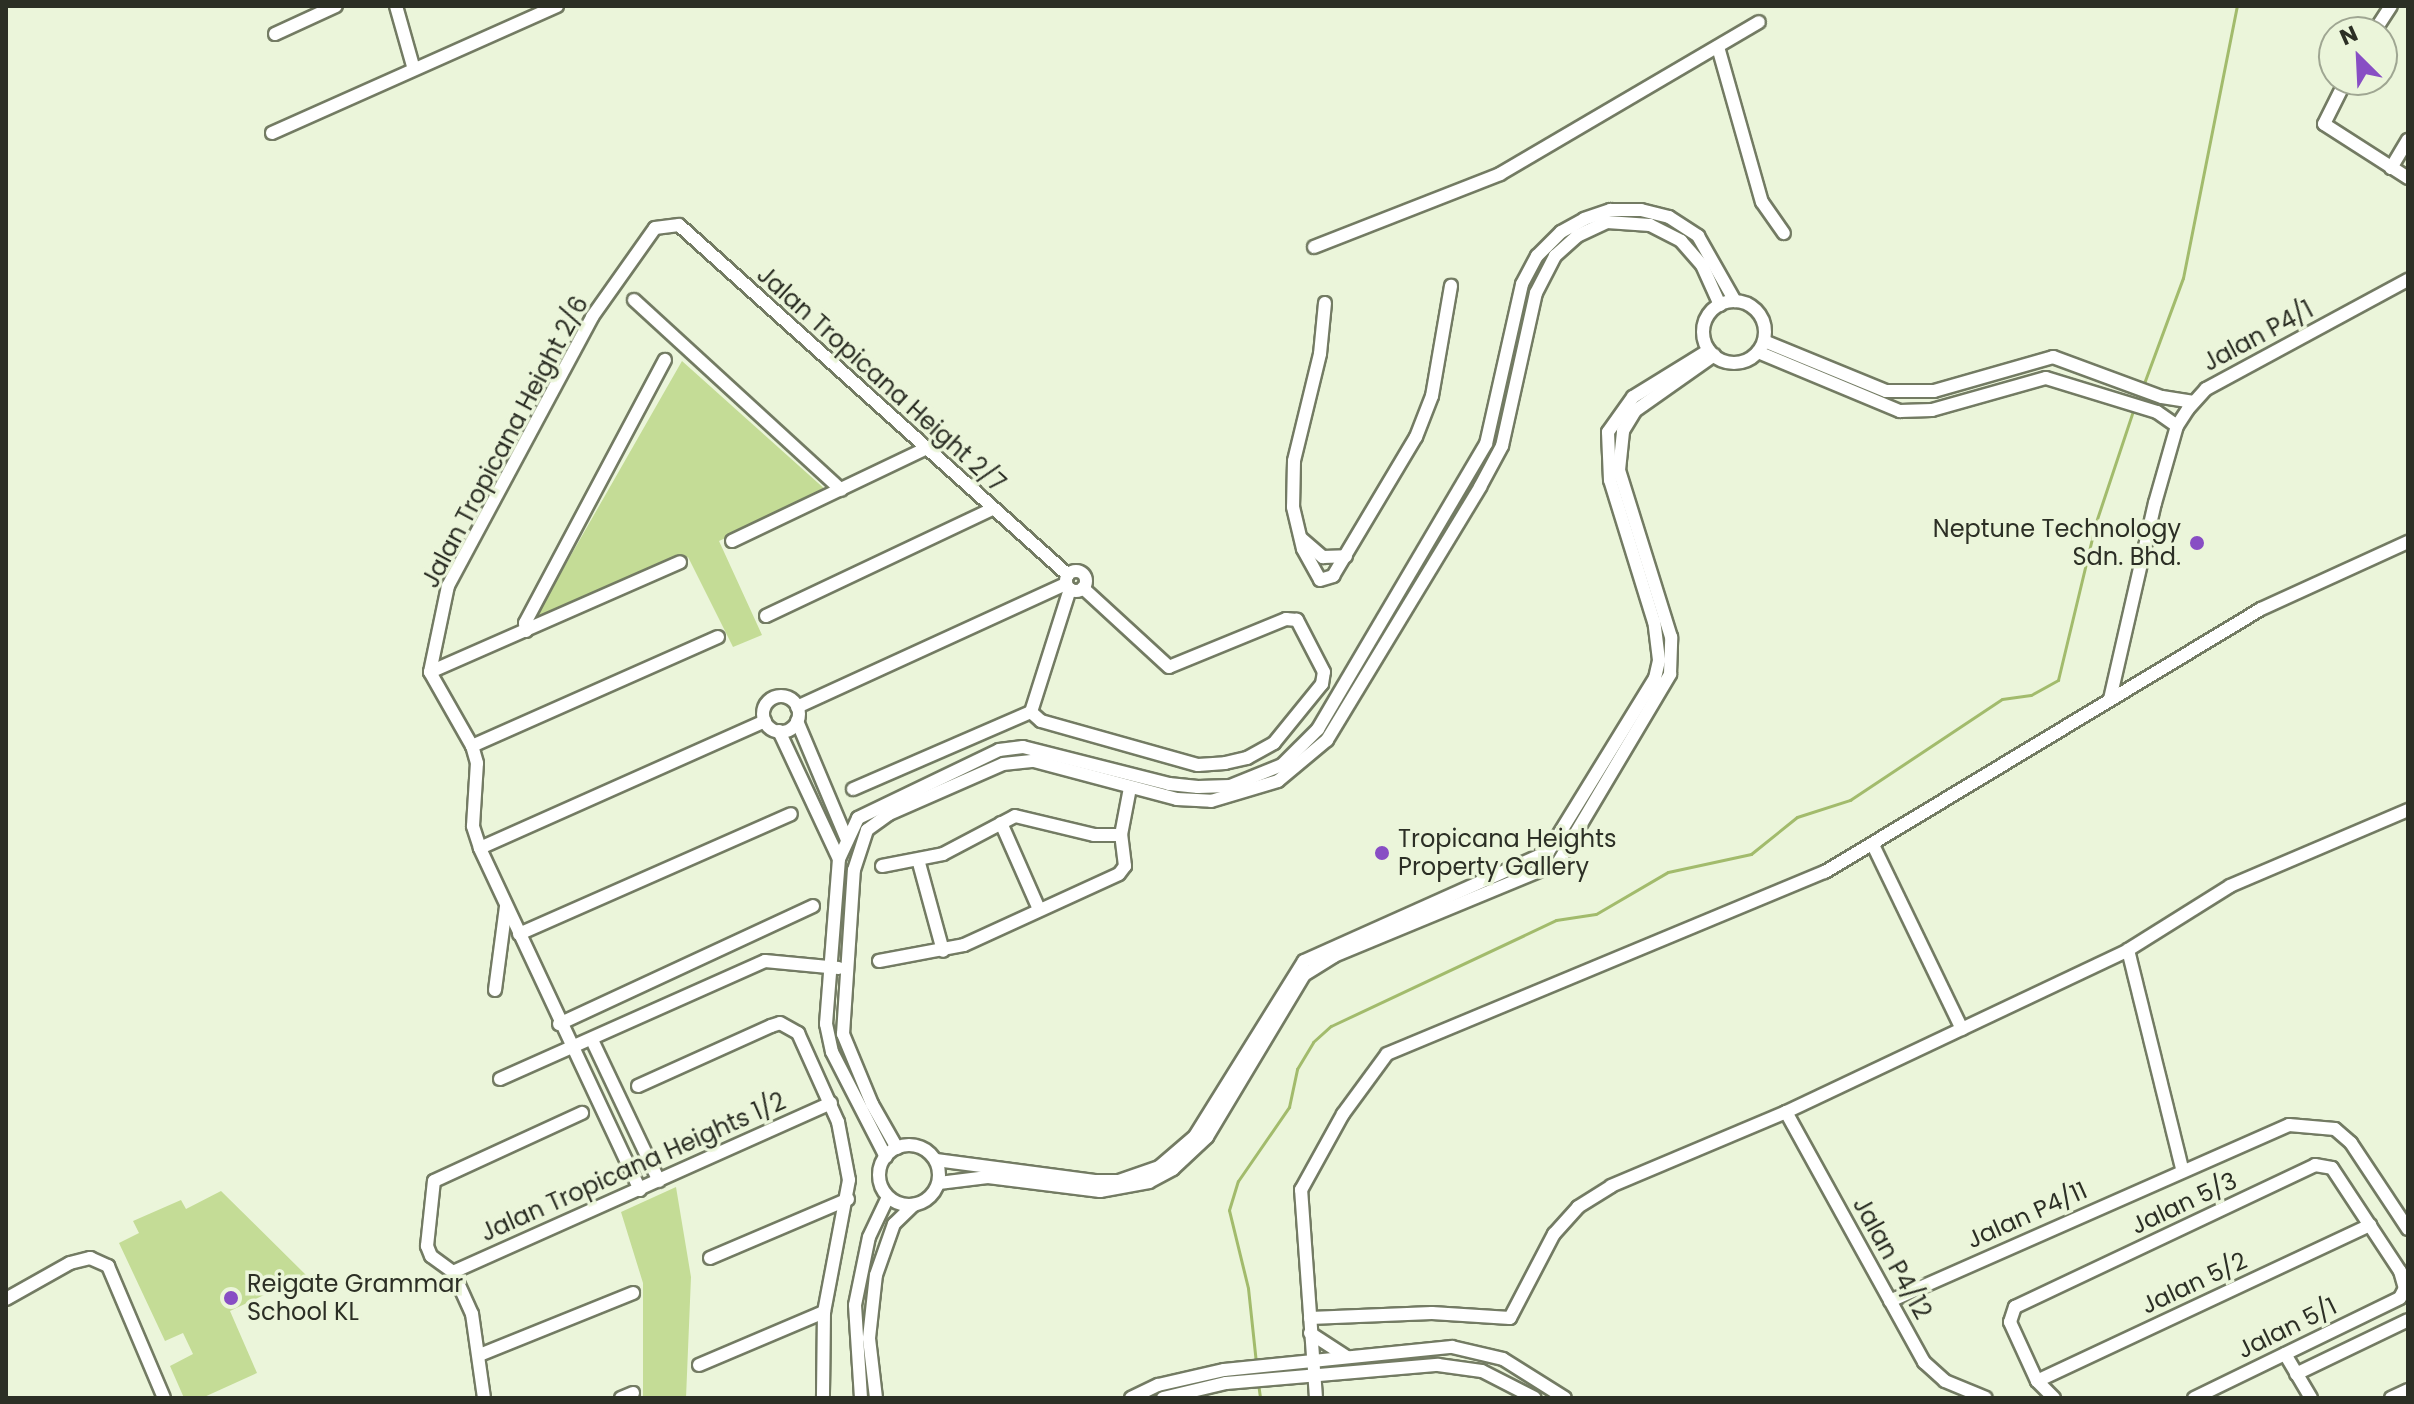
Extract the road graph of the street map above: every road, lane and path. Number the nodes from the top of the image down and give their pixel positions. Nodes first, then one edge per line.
1 (336, 6) edge
2 (396, 6) edge
3 (557, 6) edge
4 (1759, 22) dead end
5 (275, 34) dead end
6 (1718, 47) junction
7 (413, 66) junction
8 (2338, 96) edge
9 (272, 133) dead end
10 (2408, 140) edge
11 (2391, 168) junction
12 (2408, 178) edge
13 (663, 224) joint
14 (1784, 233) dead end
15 (1314, 247) dead end
16 (2408, 280) edge
17 (1451, 286) dead end
18 (634, 300) dead end
19 (1735, 301) junction
20 (1325, 303) dead end
21 (1720, 305) junction
22 (1761, 346) junction
23 (1712, 352) junction
24 (665, 360) dead end
25 (2194, 402) junction
26 (2177, 426) junction
27 (925, 449) junction
28 (841, 490) junction
29 (992, 509) junction
30 (1302, 539) junction
31 (732, 541) dead end
32 (2408, 542) edge
33 (1346, 556) junction
34 (680, 562) dead end
35 (1072, 584) junction
36 (1045, 596) junction
37 (1063, 611) junction
38 (766, 616) dead end
39 (526, 631) junction
40 (718, 637) dead end
41 (430, 672) junction
42 (2110, 699) junction
43 (797, 707) junction
44 (1036, 717) junction
45 (765, 721) junction
46 (797, 721) junction
47 (779, 731) junction
48 (472, 746) junction
49 (1130, 788) junction
50 (853, 789) dead end
51 (834, 809) junction
52 (868, 809) junction
53 (2408, 810) edge
54 (791, 814) dead end
55 (1001, 823) junction
56 (1121, 835) junction
57 (846, 838) junction
58 (1874, 847) junction
59 (480, 848) junction
60 (839, 859) junction
61 (919, 863) junction
62 (882, 866) dead end
63 (854, 870) junction
64 (813, 906) dead end
65 (506, 907) junction
66 (1039, 909) junction
67 (519, 934) junction
68 (2128, 950) junction
69 (943, 951) junction
70 (879, 961) dead end
71 (831, 967) junction
72 (846, 968) junction
73 (495, 990) dead end
74 (559, 1024) junction
75 (1962, 1029) junction
76 (592, 1040) junction
77 (576, 1047) junction
78 (500, 1079) dead end
79 (638, 1086) dead end
80 (617, 1094) junction
81 (600, 1101) junction
82 (831, 1103) junction
83 (1786, 1112) junction
84 (582, 1113) dead end
85 (897, 1148) junction
86 (886, 1157) junction
87 (936, 1160) junction
88 (2182, 1169) junction
89 (659, 1181) junction
90 (939, 1183) junction
91 (640, 1190) junction
92 (888, 1197) junction
93 (848, 1199) junction
94 (914, 1205) junction
95 (2370, 1225) junction
96 (2408, 1229) edge
97 (710, 1258) dead end
98 (453, 1272) junction
99 (633, 1293) dead end
100 (2400, 1298) joint
101 (6, 1299) edge
102 (1890, 1301) junction
103 (824, 1312) junction
104 (1310, 1318) junction
105 (2408, 1320) edge
106 (1310, 1336) junction
107 (482, 1354) junction
108 (2285, 1354) junction
109 (1349, 1358) junction
110 (1311, 1361) junction
111 (1288, 1364) junction
112 (699, 1365) dead end
113 (2296, 1374) junction
114 (1225, 1376) junction
115 (1312, 1376) junction
116 (2037, 1381) junction
117 (2407, 1393) edge
118 (164, 1398) edge
119 (484, 1398) edge
120 (823, 1398) edge
121 (861, 1398) edge
122 (876, 1398) edge
123 (1131, 1398) edge
124 (1163, 1398) edge
125 (1316, 1398) edge
126 (1535, 1398) edge
127 (1565, 1398) edge
128 (1986, 1398) edge
129 (2054, 1398) edge
130 (2194, 1398) edge
131 (2311, 1398) edge
132 (2391, 1398) edge

1 - 5 street
2 - 7 street
3 - 7 street
4 - 6 street
6 - 14 street
6 - 15 street
7 - 9 street
8 - 11 street
10 - 11 street
11 - 12 street
13 - 27 street, Jalan Tropicana Height 2/7
13 - 41 street, Jalan Tropicana Height 2/6
16 - 25 street, Jalan P4/1
17 - 33 street
18 - 28 street
19 - 21 street
19 - 22 street
19 - 52 street
20 - 30 street
21 - 23 street
21 - 49 street
22 - 23 street
22 - 25 street
22 - 26 street
23 - 87 street
23 - 90 street
24 - 39 street
25 - 26 street, Jalan P4/1
26 - 42 street, Jalan P4/1
27 - 28 street
27 - 29 street, Jalan Tropicana Height 2/7
28 - 31 street
29 - 35 street, Jalan Tropicana Height 2/7
29 - 38 street
30 - 33 street
30 - 33 street
32 - 42 street
34 - 39 street
35 - 36 street
35 - 37 street
35 - 44 street, Jalan Tropicana Height 2/7
36 - 37 street
36 - 43 street
37 - 44 street
39 - 41 street
40 - 48 street
41 - 48 street
42 - 58 street
43 - 45 street
43 - 46 street
44 - 50 street
45 - 47 street
45 - 59 street
46 - 47 street
46 - 51 street
47 - 60 street
48 - 59 street
49 - 56 street
49 - 63 street
51 - 52 street
51 - 57 street
52 - 57 street
53 - 68 street
54 - 67 street
55 - 56 street
55 - 61 street
55 - 66 street
56 - 66 street
57 - 60 street
57 - 63 street
58 - 75 street
58 - 104 street
59 - 65 street
60 - 71 street
61 - 62 street
61 - 69 street
63 - 72 street
64 - 74 street
65 - 67 street
65 - 73 street
66 - 69 street
67 - 74 street
68 - 75 street
68 - 88 street
69 - 70 street
71 - 72 street
71 - 76 street
71 - 86 street
72 - 85 street
74 - 77 street
75 - 83 street
76 - 77 street
76 - 80 street
77 - 78 street
77 - 81 street
79 - 82 street
80 - 81 street
80 - 89 street
81 - 91 street
82 - 89 street, Jalan Tropicana Heights 1/2
82 - 93 street
83 - 102 street, Jalan P4/12
83 - 104 street
84 - 98 street
85 - 86 street
85 - 87 street
86 - 92 street
87 - 90 street
88 - 96 street, Jalan P4/11
88 - 102 street, Jalan P4/11
89 - 91 street, Jalan Tropicana Heights 1/2
90 - 94 street
91 - 98 street, Jalan Tropicana Heights 1/2
92 - 94 street
92 - 121 street
93 - 97 street
93 - 103 street
94 - 122 street
95 - 100 street, Jalan 5/3
95 - 116 street, Jalan 5/2
95 - 116 street, Jalan 5/3
98 - 107 street
99 - 107 street
100 - 108 street, Jalan 5/1
101 - 118 street
102 - 128 street, Jalan P4/12
103 - 112 street
103 - 120 street
104 - 106 street
105 - 113 street
106 - 109 street
106 - 110 street
106 - 111 street
107 - 119 street
108 - 113 street
108 - 130 street, Jalan 5/1
109 - 110 street
109 - 127 street
110 - 111 street
110 - 115 street
111 - 114 street
113 - 131 street
114 - 115 street
114 - 123 street
114 - 124 street
115 - 125 street
115 - 126 street
116 - 129 street, Jalan 5/3
117 - 132 street

